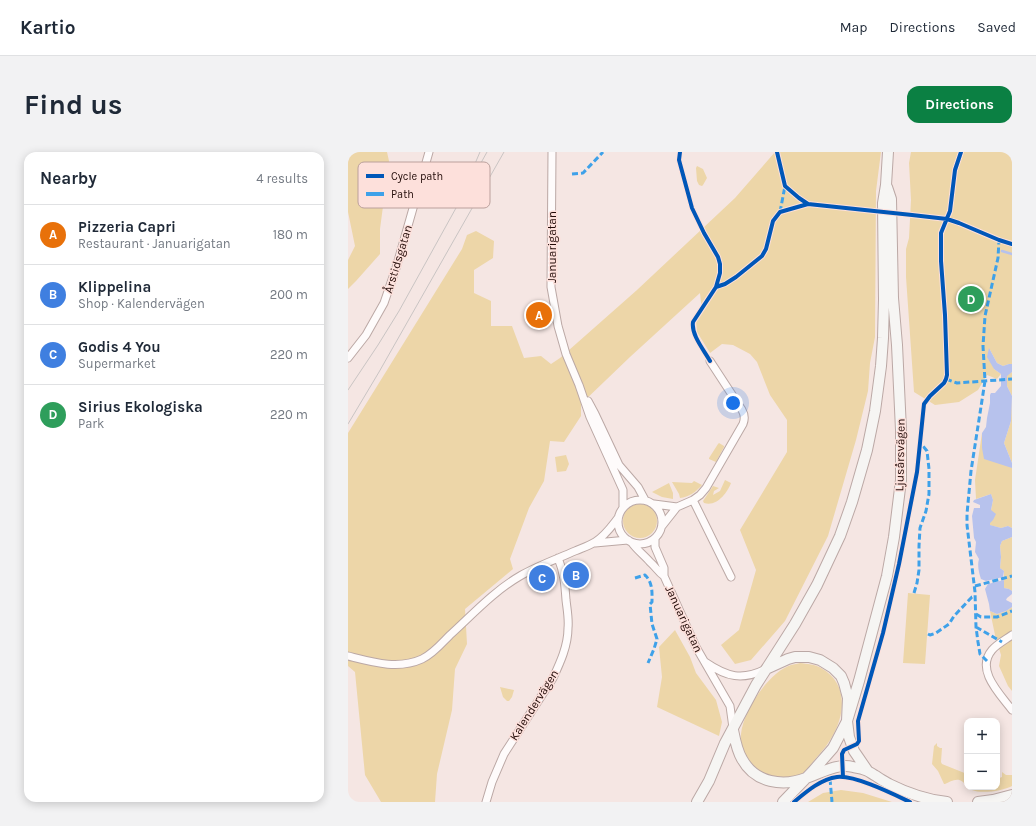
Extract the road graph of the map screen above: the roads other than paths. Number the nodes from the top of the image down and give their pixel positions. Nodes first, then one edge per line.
1 (429, 152) edge
2 (552, 152) edge
3 (888, 152) edge
4 (426, 162) edge
5 (886, 185) junction
6 (413, 208) edge
7 (348, 358) edge
8 (710, 361) dead end
9 (579, 385) junction
10 (645, 500) junction
11 (693, 500) junction
12 (654, 504) junction
13 (623, 507) junction
14 (677, 507) junction
15 (618, 518) junction
16 (662, 526) junction
17 (655, 538) junction
18 (630, 541) junction
19 (595, 543) junction
20 (558, 558) junction
21 (664, 576) junction
22 (731, 577) dead end
23 (1012, 635) edge
24 (348, 656) edge
25 (704, 662) junction
26 (766, 669) junction
27 (1012, 710) edge
28 (847, 721) junction
29 (733, 730) junction
30 (867, 770) junction
31 (805, 779) junction
32 (1012, 795) edge
33 (486, 802) edge
34 (697, 802) edge
35 (783, 802) edge
36 (947, 802) edge
37 (978, 802) edge

1 - 4 street, Årstidsgatan
2 - 9 street, Januarigatan
3 - 5 main road, Ljusårsvägen
5 - 26 main road, Ljusårsvägen
5 - 28 main road, Ljusårsvägen
6 - 7 street, Årstidsgatan
8 - 11 street
9 - 10 street, Januarigatan
9 - 13 street, Januarigatan
10 - 12 street
10 - 13 street
11 - 14 street
11 - 22 street
12 - 14 street
12 - 16 street
13 - 15 street
14 - 16 street
15 - 18 street
15 - 19 street
16 - 17 street
17 - 18 street
17 - 21 street, Januarigatan
18 - 19 street
18 - 21 street, Januarigatan
19 - 20 street
20 - 24 street
20 - 33 street, Kalendervägen
21 - 25 street, Januarigatan
23 - 27 street
25 - 26 street, Januarigatan
25 - 29 street, Januarigatan
26 - 28 main road
26 - 29 main road
28 - 30 main road
28 - 31 main road
29 - 31 main road
29 - 34 main road
30 - 31 main road
30 - 36 main road
31 - 35 main road
32 - 37 main road

